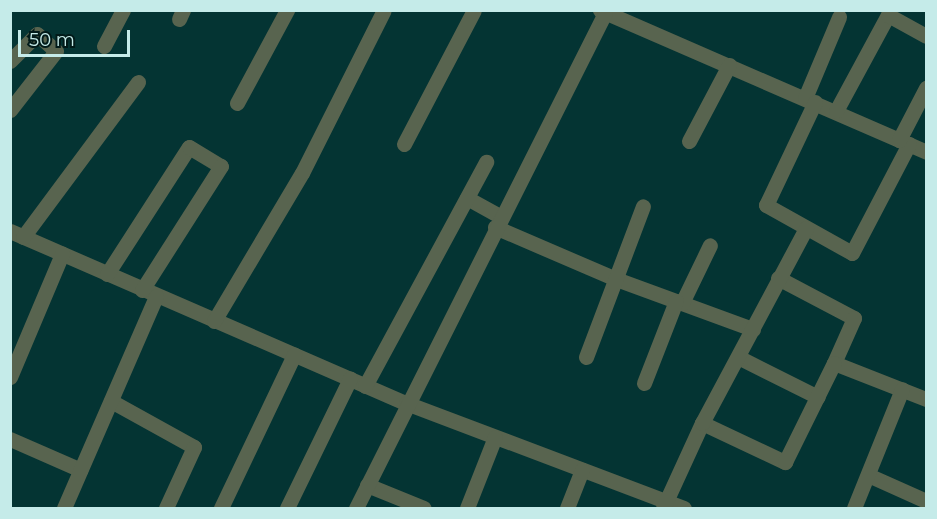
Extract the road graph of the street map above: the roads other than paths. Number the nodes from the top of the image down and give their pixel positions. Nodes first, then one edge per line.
1 (123, 10) edge
2 (287, 10) edge
3 (384, 10) edge
4 (474, 10) edge
5 (603, 11) edge
6 (838, 17) dead end
7 (927, 36) edge
8 (104, 46) dead end
9 (10, 61) edge
10 (729, 65) junction
11 (138, 82) dead end
12 (927, 88) edge
13 (810, 100) junction
14 (237, 103) dead end
15 (10, 110) edge
16 (836, 111) junction
17 (689, 141) dead end
18 (904, 142) junction
19 (404, 144) dead end
20 (927, 152) edge
21 (486, 162) dead end
22 (467, 198) junction
23 (644, 206) dead end
24 (497, 221) junction
25 (806, 228) junction
26 (17, 234) edge
27 (710, 245) dead end
28 (62, 254) junction
29 (107, 274) junction
30 (778, 278) junction
31 (616, 279) junction
32 (149, 293) junction
33 (679, 302) junction
34 (214, 321) junction
35 (753, 328) junction
36 (294, 355) junction
37 (586, 357) dead end
38 (738, 357) junction
39 (834, 363) junction
40 (10, 377) edge
41 (350, 379) junction
42 (644, 383) dead end
43 (365, 386) junction
44 (902, 389) junction
45 (818, 397) junction
46 (927, 399) edge
47 (111, 401) junction
48 (406, 404) junction
49 (702, 423) junction
50 (495, 437) junction
51 (10, 439) edge
52 (81, 470) junction
53 (582, 470) junction
54 (868, 475) junction
55 (367, 485) junction
56 (927, 501) edge
57 (664, 505) edge
58 (63, 508) edge
59 (166, 508) edge
60 (221, 508) edge
61 (287, 508) edge
62 (356, 508) edge
63 (424, 508) edge
64 (468, 508) edge
65 (567, 508) edge
66 (684, 508) edge
67 (854, 508) edge

1 - 8 street
2 - 14 street
3 - 34 street
4 - 19 street
5 - 10 street
5 - 24 street
6 - 13 street
7 - 16 street
9 - 15 street
10 - 13 street
10 - 17 street
11 - 26 street
12 - 18 street
13 - 16 street
13 - 25 street
16 - 18 street
18 - 20 street
18 - 25 street
21 - 22 street
22 - 24 street
22 - 43 street
23 - 31 street
24 - 31 street
24 - 48 street
25 - 30 street
26 - 28 street
27 - 33 street
28 - 29 street
28 - 40 street
29 - 32 street
29 - 32 street
30 - 35 street
30 - 39 street
31 - 33 street
31 - 37 street
32 - 34 street
32 - 47 street
33 - 35 street
33 - 42 street
34 - 36 street
35 - 38 street
36 - 41 street
36 - 60 street
38 - 45 street
38 - 49 street
39 - 44 street
39 - 45 street
41 - 43 street
41 - 61 street
43 - 48 street
44 - 46 street
44 - 54 street
45 - 49 street
47 - 52 street
47 - 59 street
48 - 50 street
48 - 55 street
49 - 57 street
50 - 53 street
50 - 64 street
51 - 52 street
52 - 58 street
53 - 57 street
53 - 65 street
54 - 56 street
54 - 67 street
55 - 62 street
55 - 63 street
57 - 66 street

